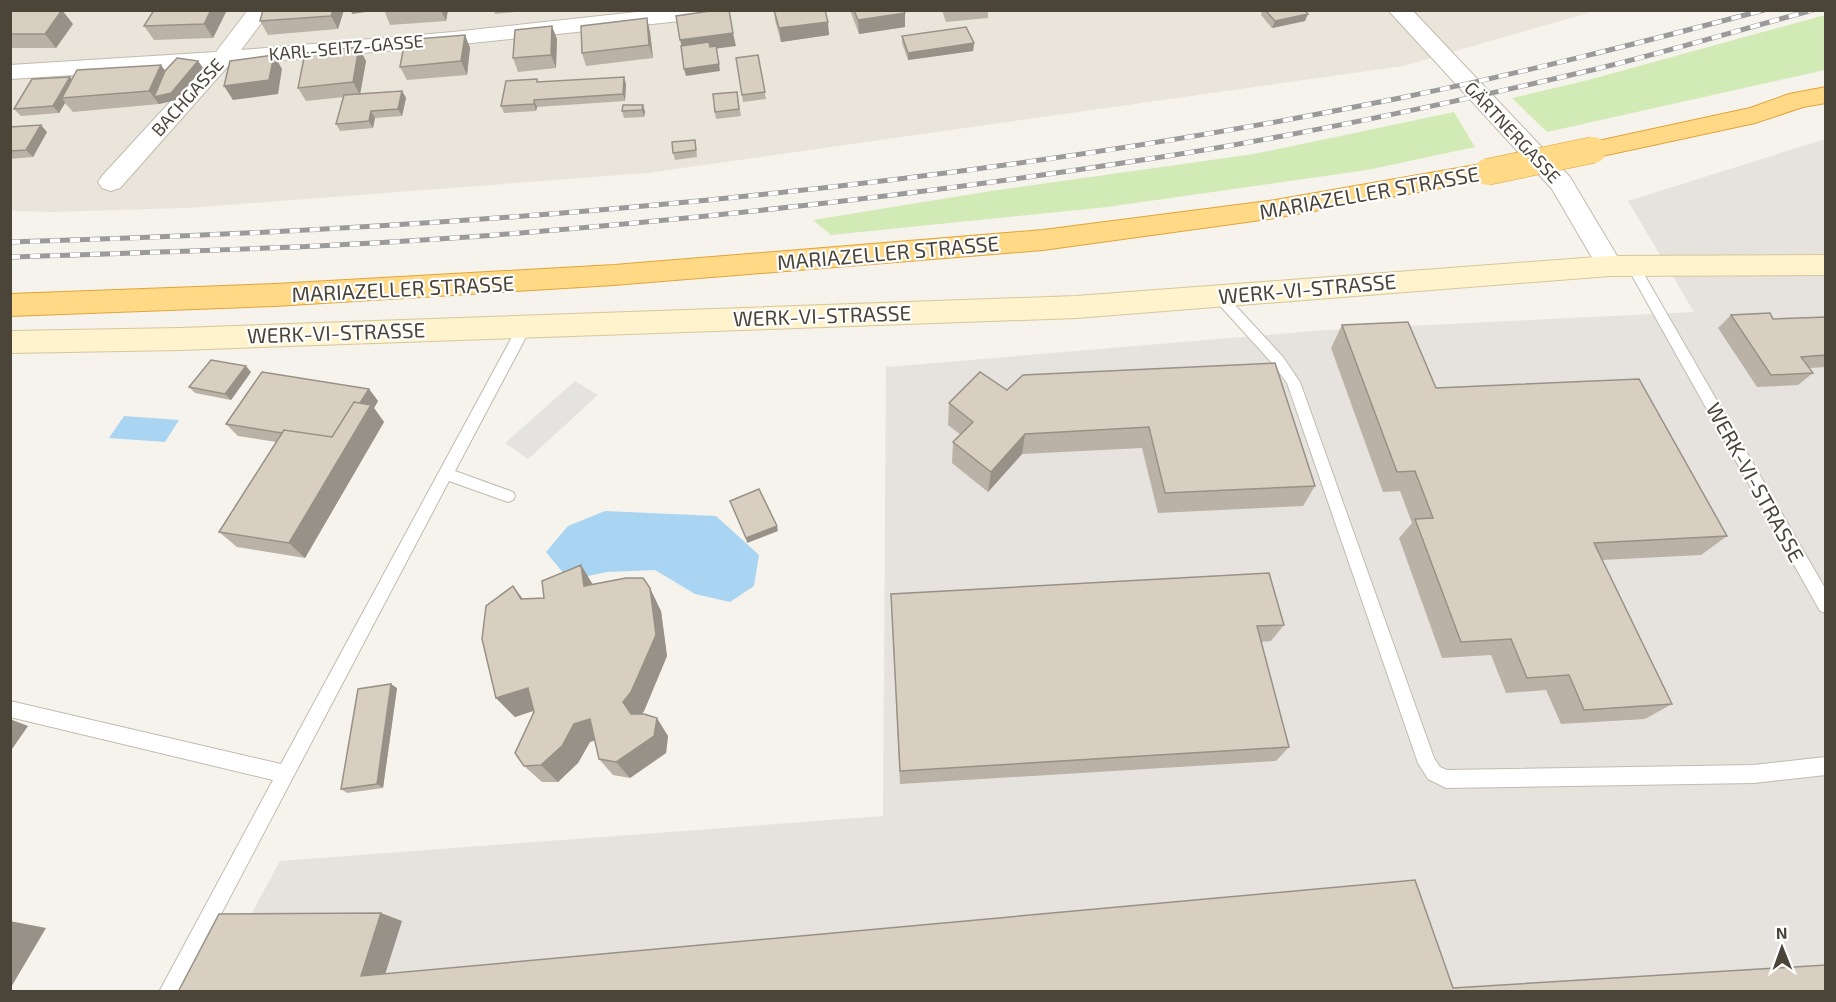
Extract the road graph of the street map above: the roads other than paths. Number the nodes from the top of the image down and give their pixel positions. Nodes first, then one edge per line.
1 (260, 10) edge
2 (718, 10) edge
3 (1399, 10) edge
4 (223, 57) junction
5 (10, 72) edge
6 (1826, 95) edge
7 (1826, 109) edge
8 (1755, 115) junction
9 (111, 182) dead end
10 (1826, 265) edge
11 (1621, 266) junction
12 (1218, 295) junction
13 (10, 305) edge
14 (526, 324) junction
15 (10, 342) edge
16 (446, 474) junction
17 (508, 496) dead end
18 (1826, 606) edge
19 (10, 709) edge
20 (1826, 766) edge
21 (285, 774) junction
22 (169, 992) edge

1 - 4 street, BACHGASSE
2 - 4 street, KARL-SEITZ-GASSE
3 - 11 street, GÄRTNERGASSE
4 - 5 street, KARL-SEITZ-GASSE
4 - 9 street, BACHGASSE
6 - 8 highway, MARIAZELLER STRASSE
7 - 8 highway, MARIAZELLER STRASSE
8 - 13 highway, MARIAZELLER STRASSE, bridge
10 - 11 main road, WERK-VI-STRASSE
11 - 12 main road, WERK-VI-STRASSE
11 - 18 lane, WERK-VI-STRASSE
12 - 14 main road, WERK-VI-STRASSE
12 - 20 lane
14 - 15 main road, WERK-VI-STRASSE
14 - 16 lane
16 - 17 lane
16 - 21 lane
19 - 21 lane
21 - 22 lane

